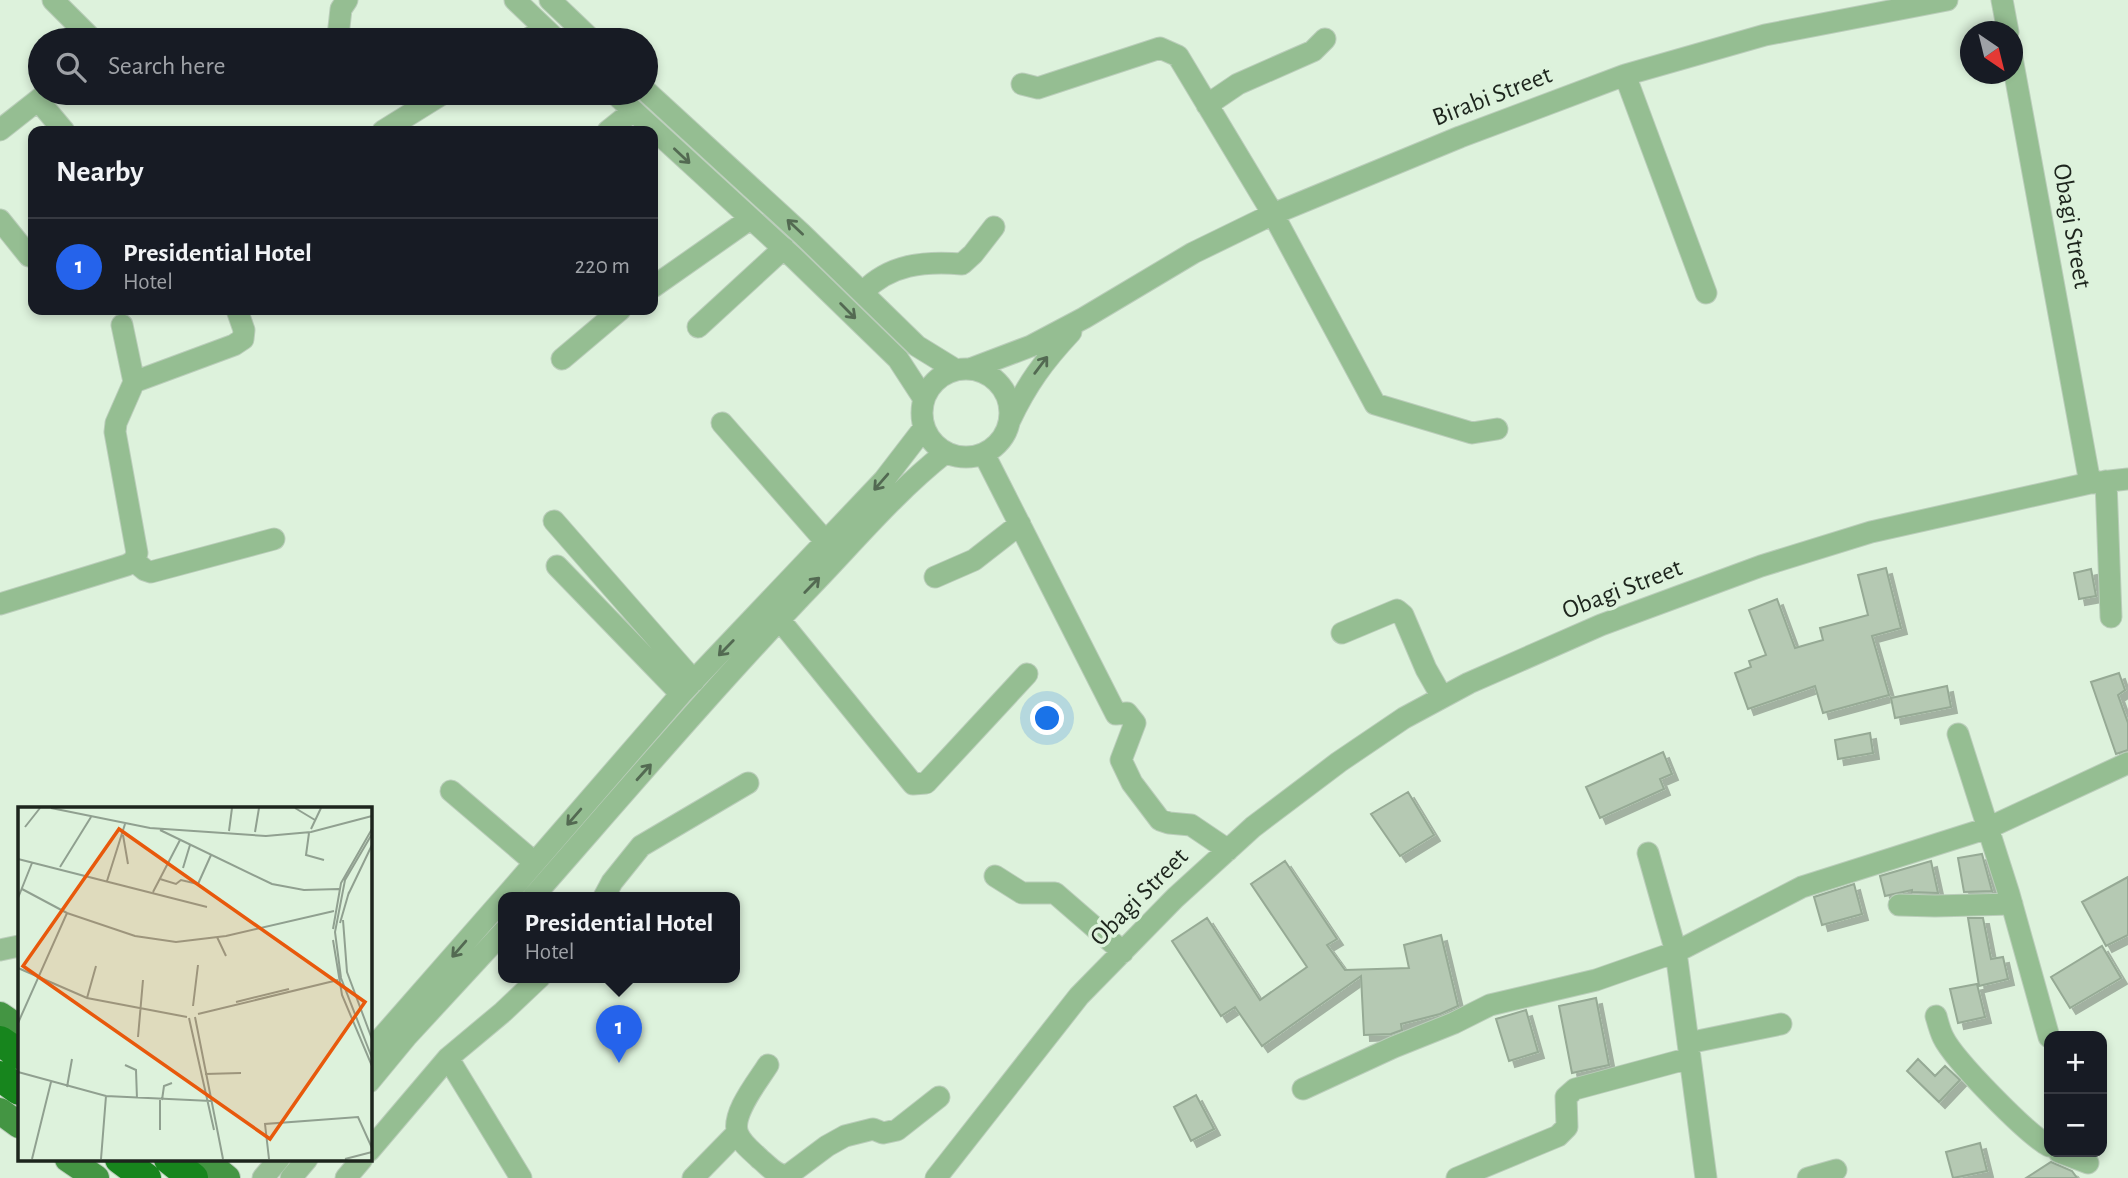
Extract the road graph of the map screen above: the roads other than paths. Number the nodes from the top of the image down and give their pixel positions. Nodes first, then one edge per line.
1 (52, 0) edge
2 (347, 0) edge
3 (514, 0) edge
4 (550, 0) edge
5 (1947, 0) edge
6 (2002, 0) edge
7 (2006, 21) edge
8 (84, 28) edge
9 (339, 28) edge
10 (544, 28) edge
11 (579, 28) edge
12 (1325, 39) dead end
13 (1625, 75) junction
14 (1021, 84) dead end
15 (2017, 84) edge
16 (658, 102) edge
17 (1207, 104) junction
18 (31, 105) edge
19 (48, 105) edge
20 (425, 105) edge
21 (627, 105) edge
22 (633, 111) junction
23 (61, 126) edge
24 (391, 126) edge
25 (614, 126) edge
26 (649, 126) edge
27 (0, 130) edge
28 (658, 134) edge
29 (1273, 214) junction
30 (750, 219) junction
31 (0, 220) edge
32 (994, 227) dead end
33 (784, 248) junction
34 (28, 255) edge
35 (658, 283) edge
36 (863, 292) junction
37 (1706, 293) dead end
38 (239, 315) edge
39 (614, 315) edge
40 (1084, 318) junction
41 (122, 325) dead end
42 (698, 327) dead end
43 (562, 359) dead end
44 (963, 370) junction
45 (134, 382) junction
46 (924, 399) junction
47 (1010, 421) junction
48 (722, 424) dead end
49 (924, 428) junction
50 (1497, 429) dead end
51 (945, 453) junction
52 (984, 454) junction
53 (2128, 479) edge
54 (2098, 482) junction
55 (554, 521) dead end
56 (1020, 524) junction
57 (274, 539) dead end
58 (827, 542) junction
59 (134, 561) junction
60 (557, 566) dead end
61 (935, 577) dead end
62 (0, 604) edge
63 (2111, 617) dead end
64 (779, 619) junction
65 (1342, 633) dead end
66 (1027, 674) dead end
67 (688, 688) junction
68 (1442, 697) junction
69 (1958, 734) dead end
70 (2128, 763) edge
71 (748, 783) dead end
72 (451, 791) dead end
73 (1988, 828) junction
74 (1227, 850) junction
75 (1648, 853) dead end
76 (534, 862) junction
77 (995, 876) dead end
78 (508, 892) edge
79 (537, 892) edge
80 (606, 892) edge
81 (2012, 904) junction
82 (1899, 905) dead end
83 (495, 936) edge
84 (18, 946) edge
85 (0, 950) edge
86 (1123, 952) junction
87 (1676, 952) junction
88 (534, 983) edge
89 (0, 1015) edge
90 (1936, 1016) dead end
91 (1781, 1024) dead end
92 (18, 1027) edge
93 (400, 1029) junction
94 (2047, 1031) edge
95 (0, 1041) edge
96 (371, 1051) edge
97 (1689, 1051) junction
98 (18, 1053) edge
99 (448, 1058) junction
100 (768, 1065) dead end
101 (0, 1076) edge
102 (371, 1079) edge
103 (18, 1089) edge
104 (1303, 1089) dead end
105 (939, 1097) dead end
106 (0, 1111) edge
107 (18, 1124) edge
108 (737, 1133) junction
109 (2044, 1142) edge
110 (371, 1148) edge
111 (2071, 1157) edge
112 (69, 1160) edge
113 (121, 1160) edge
114 (170, 1160) edge
115 (205, 1160) edge
116 (278, 1160) edge
117 (306, 1160) edge
118 (361, 1160) edge
119 (2088, 1164) edge
120 (1836, 1170) dead end
121 (96, 1178) edge
122 (146, 1178) edge
123 (192, 1178) edge
124 (227, 1178) edge
125 (263, 1178) edge
126 (291, 1178) edge
127 (346, 1178) edge
128 (521, 1178) edge
129 (693, 1178) edge
130 (936, 1178) edge
131 (1457, 1178) edge
132 (1706, 1178) edge
133 (1808, 1178) edge

1 - 8 street
2 - 9 street
3 - 10 street
4 - 11 street
5 - 13 street, Birabi Street
6 - 7 street
12 - 17 street
13 - 29 street, Birabi Street
13 - 37 street
14 - 17 street
15 - 54 street, Obagi Street
36 -> 16 street
17 - 29 street
18 - 27 street
19 - 23 street
20 - 24 street
21 - 22 street
22 - 25 street
22 -> 26 street
28 -> 30 street
29 - 40 street, Birabi Street
29 - 50 street
30 - 33 street
30 - 35 street
31 - 34 street
32 - 36 street
33 - 42 street
33 -> 46 street
36 - 44 street
38 - 45 street
39 - 43 street
40 - 44 street
47 -> 40 street
41 - 45 street
44 - 46 street
44 - 47 street
45 - 59 street
46 - 49 street
47 - 52 street
48 - 58 street
49 - 51 street
49 -> 58 street
51 - 52 street
64 -> 51 street
52 - 56 street
53 - 54 street
54 - 63 street
54 - 68 street, Obagi Street
55 - 67 street
56 - 61 street
56 - 74 street
57 - 59 street
58 -> 67 street
59 - 62 street
60 - 67 street
64 - 66 street
79 -> 64 street
65 - 68 street
67 -> 76 street
68 - 74 street, Obagi Street
69 - 73 street
70 - 73 street
71 - 80 street
72 - 76 street
73 - 81 street
73 - 87 street
74 - 86 street, Obagi Street
75 - 87 street
76 - 78 street
77 - 86 street
81 - 82 street
81 - 94 street
83 - 93 street
84 - 85 street
86 - 130 street, Obagi Street
87 - 97 street
87 - 104 street
88 - 99 street
89 - 92 main road
90 - 109 street
91 - 97 street
93 - 96 street
93 - 102 street
95 - 98 highway
97 - 131 street
97 - 132 street
99 - 110 street
99 - 128 street
100 - 108 street
101 - 103 highway
105 - 108 street
106 - 107 main road
108 - 129 street
111 - 119 street
112 - 121 main road
113 - 122 highway
114 - 123 highway
115 - 124 main road
116 - 125 street
117 - 126 street
118 - 127 street
120 - 133 street

